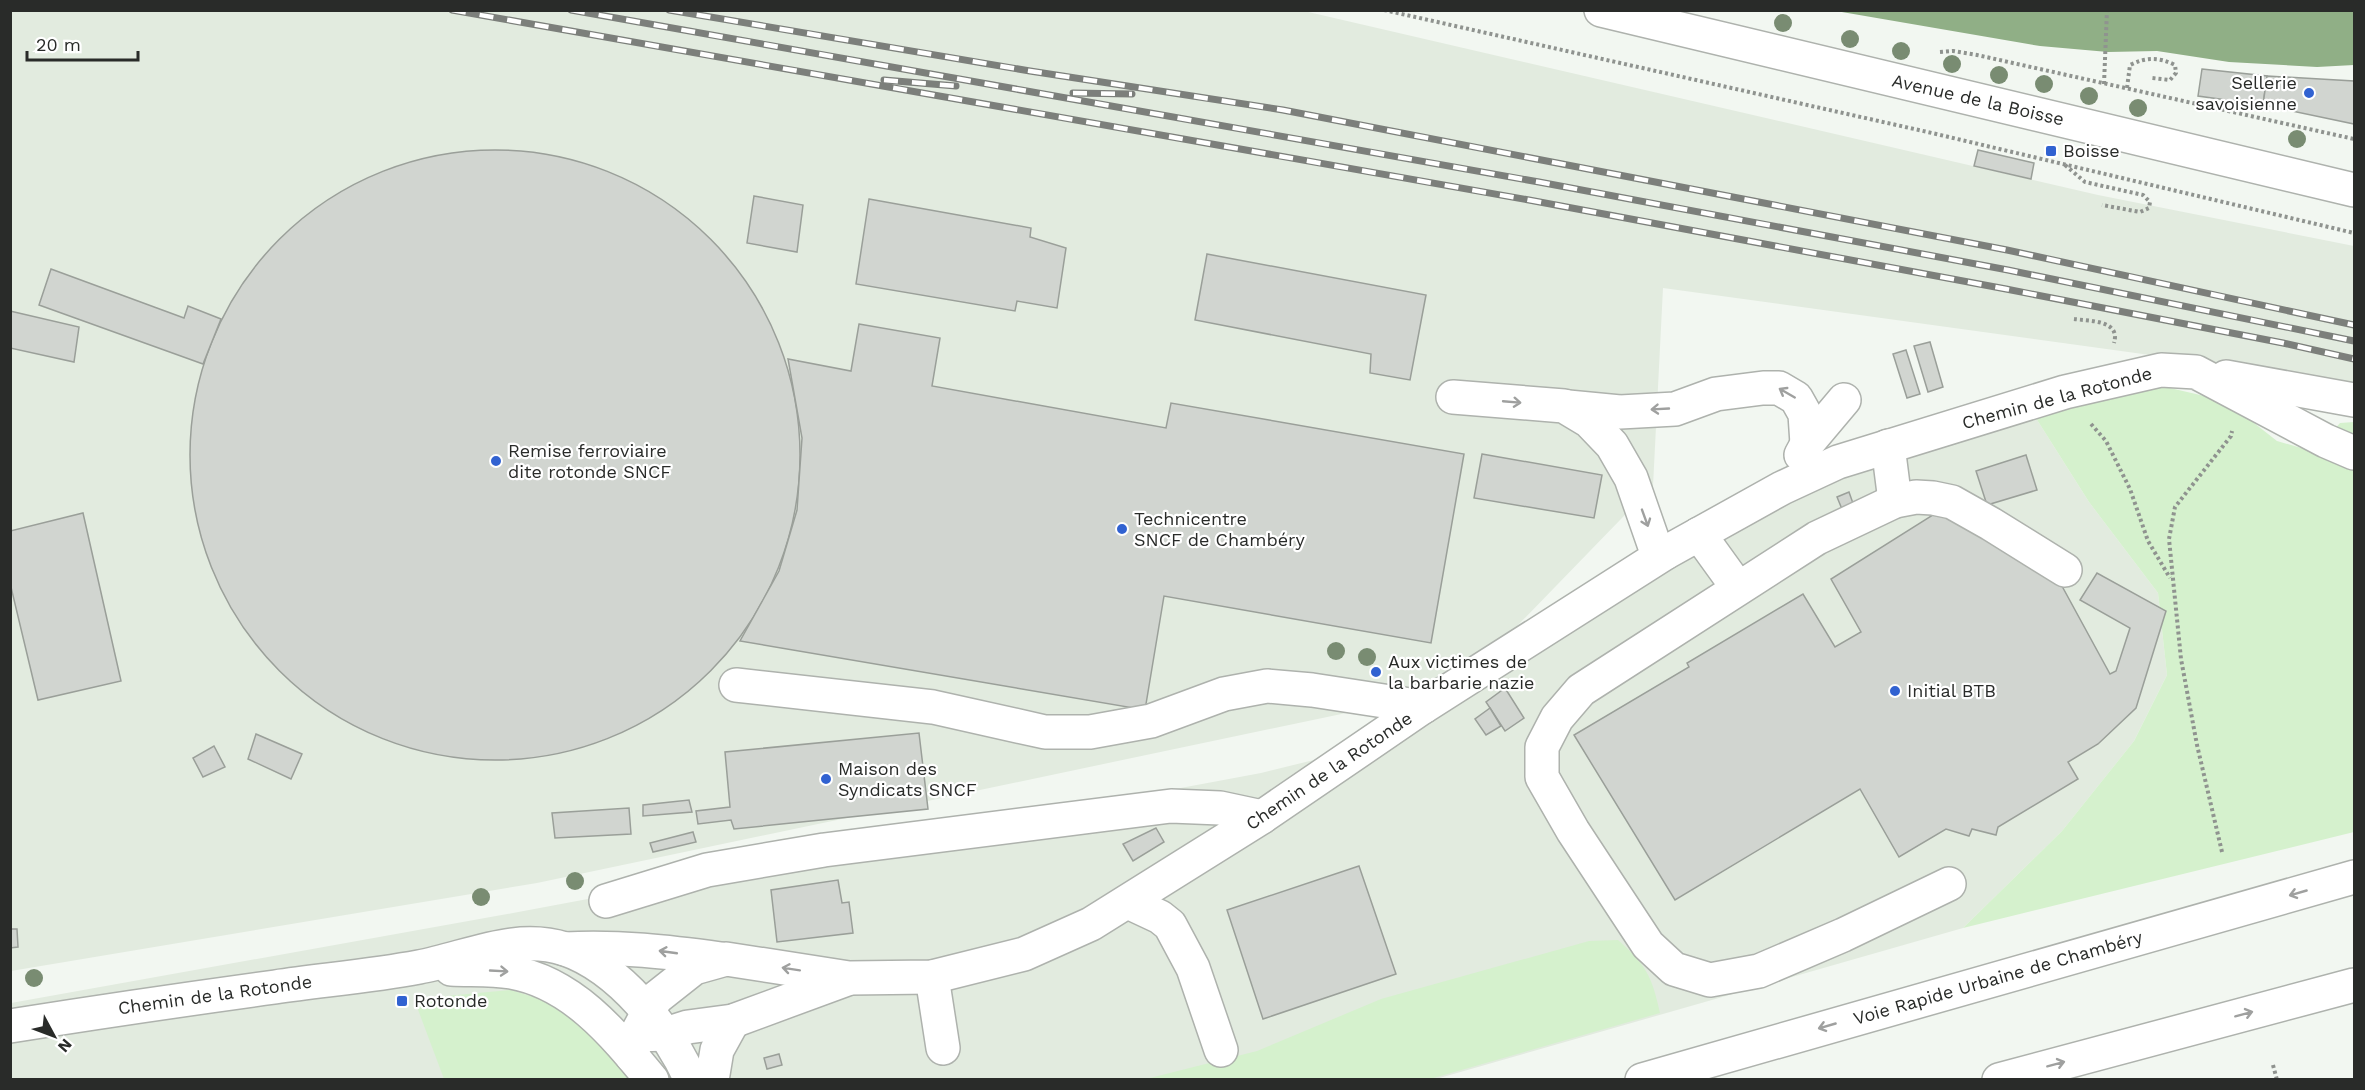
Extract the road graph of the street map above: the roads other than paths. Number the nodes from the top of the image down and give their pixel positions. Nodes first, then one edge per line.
1 (1601, 10) edge
2 (1658, 17) edge
3 (2355, 190) edge
4 (2196, 372) junction
5 (1454, 397) dead end
6 (1844, 400) dead end
7 (2355, 400) edge
8 (1564, 406) junction
9 (1807, 444) junction
10 (1888, 446) junction
11 (2340, 447) edge
12 (1782, 488) junction
13 (1895, 501) junction
14 (1699, 534) junction
15 (1665, 553) junction
16 (2065, 570) dead end
17 (1738, 588) junction
18 (736, 685) dead end
19 (1423, 707) junction
20 (1262, 817) junction
21 (2355, 877) edge
22 (1949, 884) dead end
23 (606, 901) dead end
24 (1128, 902) junction
25 (565, 949) junction
26 (726, 959) junction
27 (420, 967) junction
28 (932, 977) junction
29 (849, 978) junction
30 (2355, 985) edge
31 (733, 1021) junction
32 (10, 1026) edge
33 (647, 1043) edge
34 (943, 1048) dead end
35 (1221, 1050) dead end
36 (692, 1080) edge
37 (712, 1080) edge
38 (1642, 1080) edge
39 (1999, 1080) edge

1 - 2 main road, Avenue de la Boisse
2 - 3 main road, Avenue de la Boisse
4 - 7 main road
4 - 10 main road, Chemin de la Rotonde
4 - 11 main road, Chemin de la Rotonde
5 -> 8 main road
6 - 9 main road
9 -> 8 main road
8 -> 15 main road
9 - 12 main road
10 - 12 main road, Chemin de la Rotonde
10 - 13 main road
12 - 14 main road, Chemin de la Rotonde
13 - 16 main road
13 - 17 main road
14 - 15 main road, Chemin de la Rotonde
14 - 17 main road
15 - 19 main road, Chemin de la Rotonde
17 - 22 main road
18 - 19 main road
19 - 20 main road, Chemin de la Rotonde
20 - 23 main road
20 - 24 main road, Chemin de la Rotonde
21 -> 38 main road, Voie Rapide Urbaine de Chambéry
24 - 28 main road, Chemin de la Rotonde
24 - 35 main road
26 -> 25 main road, Chemin de la Rotonde
25 - 27 main road, Chemin de la Rotonde
25 - 33 main road
29 -> 26 main road, Chemin de la Rotonde
26 - 33 main road, Chemin de la Rotonde
27 - 32 main road, Chemin de la Rotonde
27 -> 33 main road, Chemin de la Rotonde
28 - 29 main road, Chemin de la Rotonde
28 - 34 main road
29 - 31 main road, Chemin de la Rotonde
39 -> 30 main road
31 - 33 main road, Chemin de la Rotonde
31 - 37 main road
33 - 36 main road

